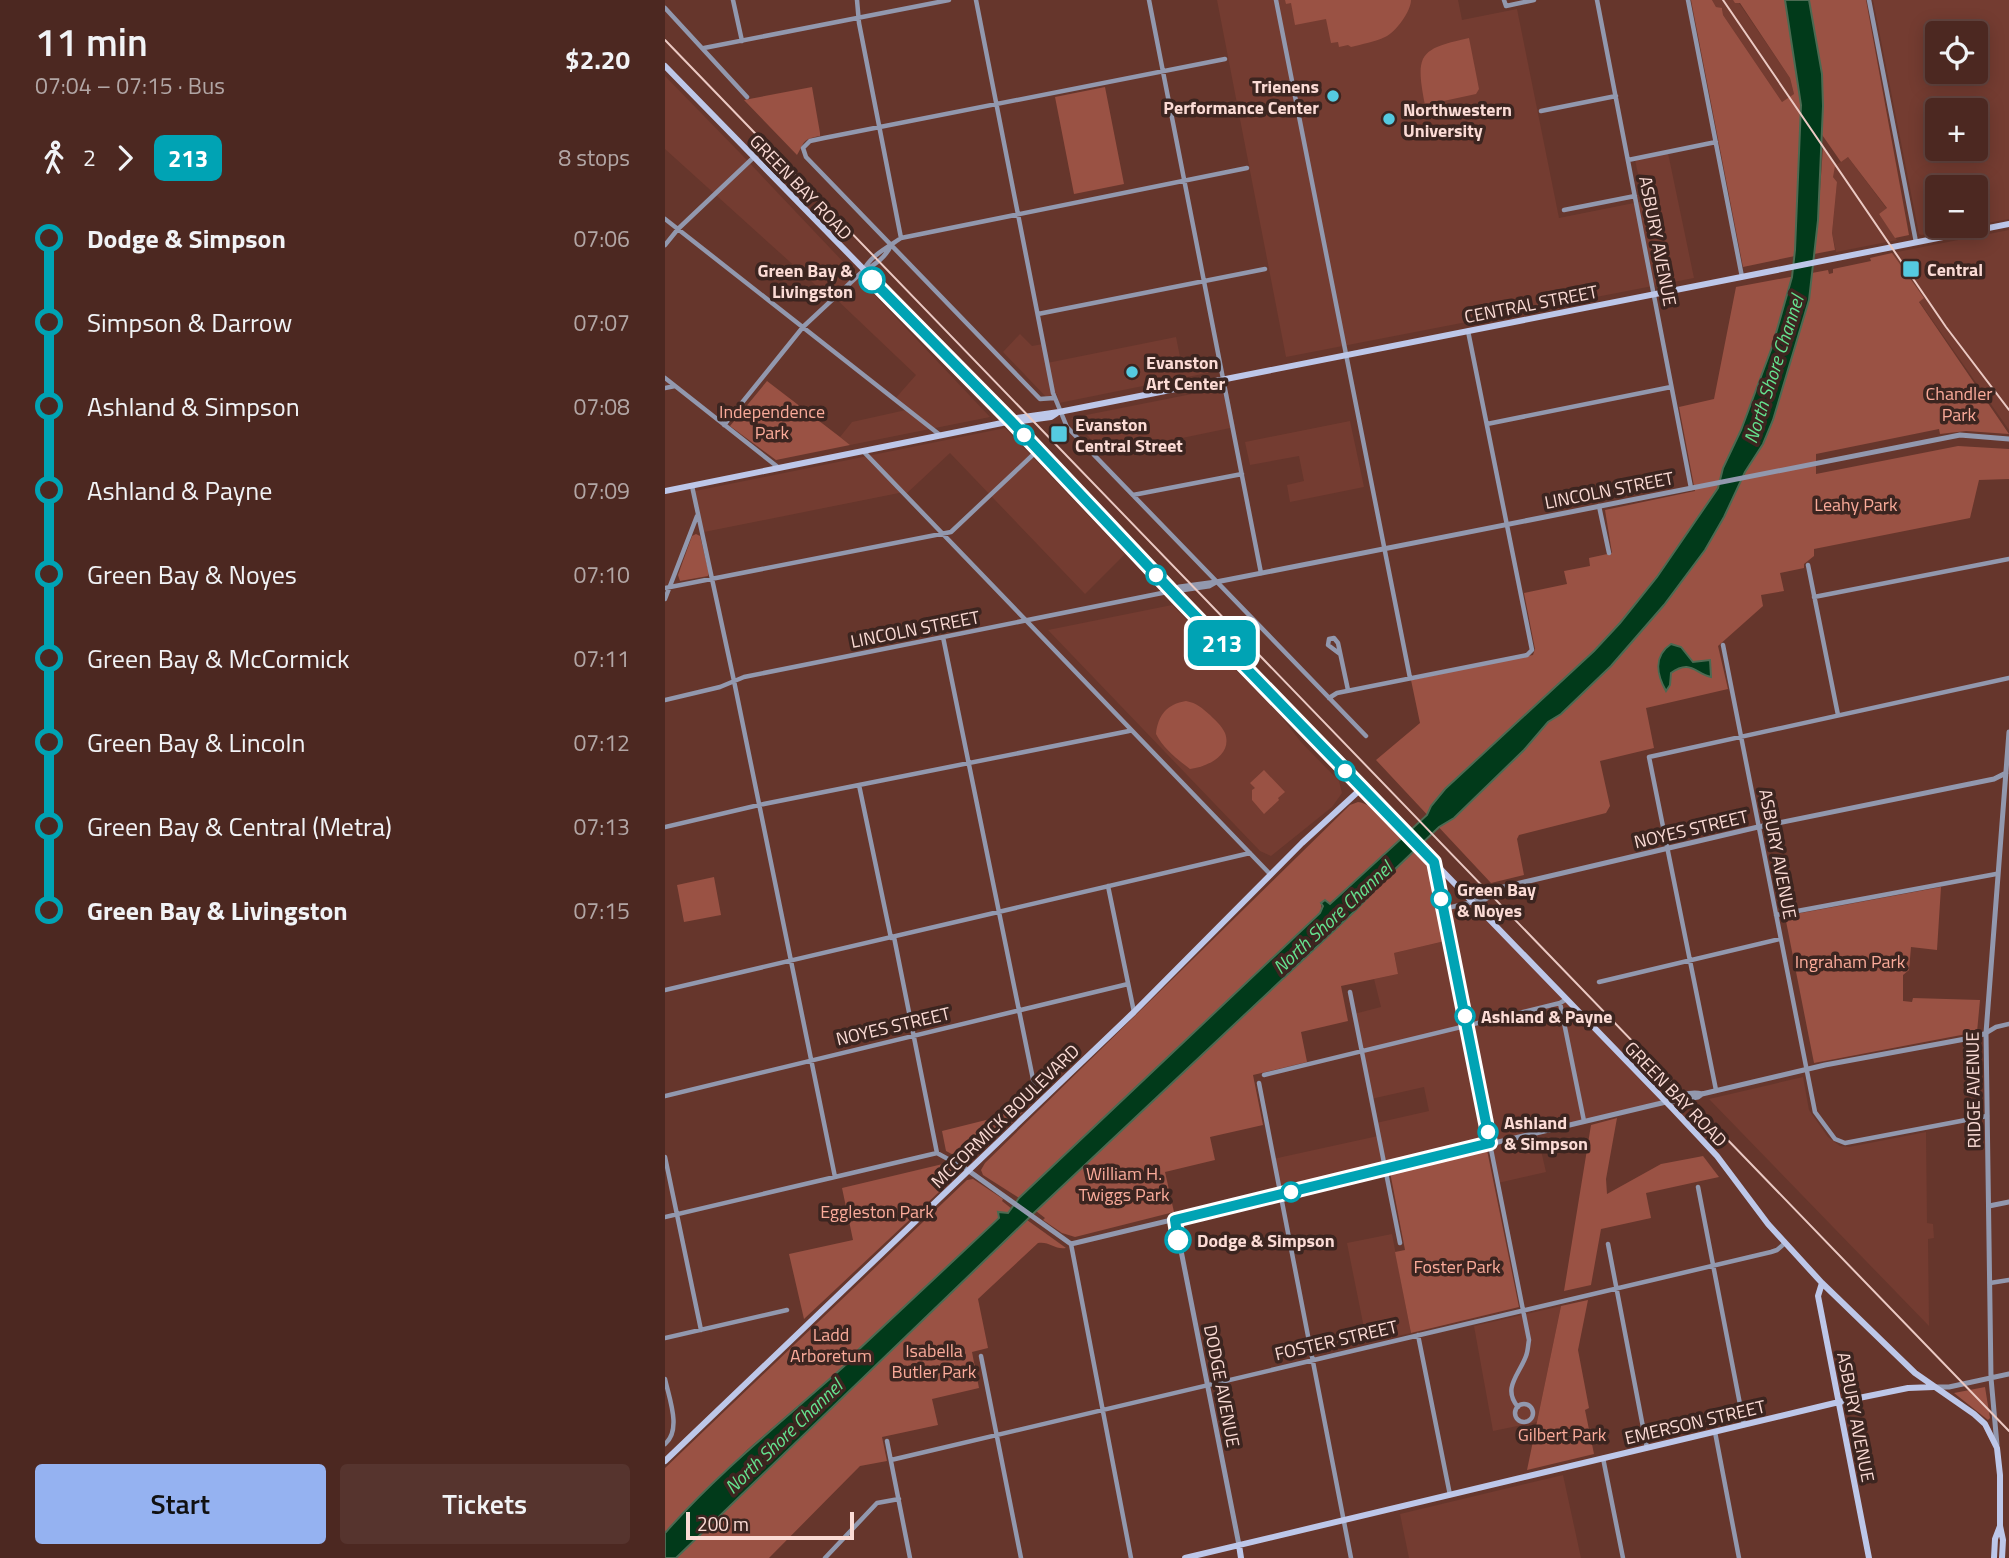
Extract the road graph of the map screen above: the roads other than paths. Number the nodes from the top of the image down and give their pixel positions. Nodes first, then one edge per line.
1 (733, 0) edge
2 (857, 0) edge
3 (949, 0) edge
4 (976, 0) edge
5 (1149, 0) edge
6 (1276, 0) edge
7 (1534, 0) edge
8 (1597, 0) edge
9 (1688, 0) edge
10 (1869, 0) edge
11 (1505, 3) edge
12 (665, 8) edge
13 (860, 15) junction
14 (742, 41) junction
15 (704, 48) junction
16 (1225, 59) dead end
17 (665, 66) edge
18 (1163, 71) junction
19 (1616, 96) junction
20 (747, 97) dead end
21 (997, 104) junction
22 (1541, 111) dead end
23 (880, 127) junction
24 (1716, 142) junction
25 (753, 158) junction
26 (1628, 160) junction
27 (1247, 169) dead end
28 (1184, 180) junction
29 (1635, 196) junction
30 (1564, 210) dead end
31 (1018, 214) junction
32 (665, 219) edge
33 (2009, 224) edge
34 (678, 229) junction
35 (901, 238) junction
36 (1916, 242) junction
37 (665, 245) edge
38 (891, 245) junction
39 (1265, 269) dead end
40 (863, 271) junction
41 (1742, 277) junction
42 (1203, 281) junction
43 (1654, 295) junction
44 (1038, 314) junction
45 (803, 327) junction
46 (1468, 331) junction
47 (1345, 355) junction
48 (665, 378) edge
49 (1223, 379) junction
50 (675, 386) junction
51 (1672, 387) junction
52 (665, 388) edge
53 (1054, 398) junction
54 (1059, 412) junction
55 (1011, 421) junction
56 (1487, 424) junction
57 (725, 425) junction
58 (940, 436) junction
59 (2009, 439) edge
60 (1038, 450) junction
61 (863, 451) junction
62 (779, 468) junction
63 (1242, 474) junction
64 (692, 486) junction
65 (1691, 488) junction
66 (665, 491) edge
67 (1133, 495) junction
68 (1599, 506) junction
69 (698, 515) junction
70 (1507, 525) junction
71 (943, 534) junction
72 (1384, 549) junction
73 (1609, 553) dead end
74 (2009, 559) edge
75 (1808, 565) dead end
76 (1261, 573) junction
77 (712, 578) junction
78 (1216, 582) junction
79 (668, 587) edge
80 (1172, 591) junction
81 (1814, 597) junction
82 (665, 599) edge
83 (1027, 621) junction
84 (943, 637) junction
85 (1723, 645) dead end
86 (1340, 654) dead end
87 (1410, 678) junction
88 (2009, 678) edge
89 (734, 681) junction
90 (1348, 690) junction
91 (1329, 698) junction
92 (665, 700) edge
93 (1838, 715) junction
94 (1130, 731) junction
95 (2009, 732) edge
96 (1366, 736) dead end
97 (1741, 736) junction
98 (968, 763) junction
99 (2007, 773) edge
100 (859, 785) junction
101 (1361, 788) junction
102 (759, 805) junction
103 (665, 827) edge
104 (1758, 827) junction
105 (1668, 849) junction
106 (1250, 853) junction
107 (1434, 862) junction
108 (1996, 874) junction
109 (1271, 876) junction
110 (1108, 887) junction
111 (1473, 902) junction
112 (1443, 909) junction
113 (999, 912) junction
114 (1776, 915) junction
115 (893, 937) junction
116 (1780, 939) junction
117 (1690, 960) junction
118 (791, 961) junction
119 (1599, 982) dead end
120 (1128, 984) junction
121 (665, 990) edge
122 (1350, 992) dead end
123 (1563, 1001) junction
124 (1019, 1011) junction
125 (1133, 1012) junction
126 (2009, 1024) edge
127 (1467, 1026) junction
128 (1986, 1033) junction
129 (915, 1036) junction
130 (1362, 1051) junction
131 (811, 1060) junction
132 (1806, 1069) junction
133 (1264, 1075) dead end
134 (1259, 1083) dead end
135 (1034, 1084) dead end
136 (1716, 1090) junction
137 (665, 1096) edge
138 (1666, 1102) junction
139 (1987, 1116) junction
140 (1584, 1121) junction
141 (1490, 1143) junction
142 (937, 1153) junction
143 (665, 1157) edge
144 (1386, 1169) junction
145 (969, 1171) junction
146 (835, 1177) junction
147 (1698, 1187) dead end
148 (1280, 1194) junction
149 (2009, 1202) edge
150 (1989, 1206) junction
151 (677, 1214) junction
152 (665, 1217) edge
153 (1175, 1220) junction
154 (1400, 1243) dead end
155 (1785, 1243) junction
156 (1071, 1244) junction
157 (1608, 1244) dead end
158 (1713, 1265) junction
159 (2009, 1280) edge
160 (1822, 1283) junction
161 (1990, 1283) junction
162 (1617, 1288) junction
163 (1524, 1309) junction
164 (787, 1310) dead end
165 (701, 1330) junction
166 (1418, 1335) junction
167 (665, 1338) edge
168 (981, 1356) dead end
169 (1312, 1360) junction
170 (2009, 1374) edge
171 (1991, 1378) junction
172 (665, 1379) edge
173 (1207, 1385) junction
174 (1935, 1387) junction
175 (1839, 1402) junction
176 (1518, 1407) junction
177 (1103, 1410) junction
178 (1744, 1425) junction
179 (1715, 1432) junction
180 (996, 1435) junction
181 (887, 1441) dead end
182 (665, 1444) edge
183 (1647, 1448) junction
184 (1997, 1448) junction
185 (1603, 1458) junction
186 (891, 1460) junction
187 (665, 1461) edge
188 (1450, 1494) junction
189 (899, 1499) junction
190 (1344, 1520) junction
191 (2000, 1526) junction
192 (1239, 1545) junction
193 (825, 1558) edge
194 (910, 1558) edge
195 (1021, 1558) edge
196 (1131, 1558) edge
197 (1185, 1558) edge
198 (1241, 1558) edge
199 (1351, 1558) edge
200 (1623, 1558) edge
201 (1739, 1558) edge
202 (1869, 1558) edge
203 (1994, 1558) edge
204 (2002, 1558) edge

1 - 14 street
2 - 13 street
3 - 13 street
4 - 21 street
5 - 18 street
6 - 47 street
7 - 11 street
8 - 19 street, ASBURY AVENUE
9 - 24 street
10 - 36 street
12 - 15 street
13 - 14 street
13 - 23 street
14 - 15 street
15 - 20 street
16 - 18 street
17 - 25 main road, GREEN BAY ROAD
18 - 21 street
18 - 28 street
19 - 22 street
19 - 26 street, ASBURY AVENUE
21 - 23 street
21 - 31 street
23 - 35 street
23 - 38 street
24 - 26 street
24 - 41 street
25 - 34 street
25 - 40 main road, GREEN BAY ROAD
26 - 29 street, ASBURY AVENUE
27 - 28 street
28 - 31 street
28 - 42 street
29 - 30 street
29 - 43 street, ASBURY AVENUE
31 - 35 street
31 - 44 street
32 - 34 street
33 - 36 main road, CENTRAL STREET
34 - 37 street
34 - 45 street
35 - 38 street
36 - 41 main road, CENTRAL STREET
38 - 40 street
38 - 53 street
39 - 42 street
40 - 45 street
40 - 55 main road, GREEN BAY ROAD
41 - 43 main road, CENTRAL STREET
42 - 44 street
42 - 49 street
43 - 46 main road, CENTRAL STREET
43 - 51 street, ASBURY AVENUE
44 - 53 street
45 - 57 street
45 - 58 street
46 - 47 main road, CENTRAL STREET
46 - 56 street
47 - 49 main road, CENTRAL STREET
47 - 72 street
48 - 50 street
49 - 54 main road, CENTRAL STREET
49 - 63 street
50 - 52 street
50 - 57 street
51 - 56 street
51 - 65 street, ASBURY AVENUE
53 - 54 street
54 - 55 main road, CENTRAL STREET
54 - 67 street
55 - 58 main road, CENTRAL STREET
55 - 60 main road, GREEN BAY ROAD
56 - 70 street
57 - 62 street
58 - 61 main road, CENTRAL STREET
59 - 65 street, LINCOLN STREET
60 - 71 street
60 - 80 main road, GREEN BAY ROAD
61 - 62 main road, CENTRAL STREET
61 - 71 street
62 - 64 main road, CENTRAL STREET
63 - 67 street
63 - 76 street
64 - 66 main road, CENTRAL STREET
64 - 69 street
65 - 68 street, LINCOLN STREET
67 - 78 street
68 - 70 street, LINCOLN STREET
68 - 73 street
69 - 77 street
69 - 79 street
70 - 72 street, LINCOLN STREET
70 - 87 street
71 - 77 street
71 - 83 street
72 - 76 street, LINCOLN STREET
72 - 87 street
74 - 81 street
75 - 81 street
76 - 78 street, LINCOLN STREET
77 - 79 street
77 - 89 street
78 - 80 street, LINCOLN STREET
78 - 91 street
79 - 82 street
80 - 83 street, LINCOLN STREET
80 - 101 main road, GREEN BAY ROAD
81 - 93 street
83 - 84 street, LINCOLN STREET
83 - 94 street
84 - 89 street, LINCOLN STREET
84 - 98 street
85 - 97 street, ASBURY AVENUE
86 - 90 street
87 - 90 street
88 - 93 street
89 - 92 street, LINCOLN STREET
89 - 102 street
90 - 91 street
91 - 96 street
93 - 97 street
94 - 98 street
94 - 106 street
95 - 99 street, RIDGE AVENUE
97 - 104 street, ASBURY AVENUE
97 - 105 street
98 - 100 street
98 - 113 street
99 - 104 street, NOYES STREET
99 - 108 street, RIDGE AVENUE
100 - 102 street
100 - 115 street
101 - 107 main road, GREEN BAY ROAD
101 - 109 main road, MCCORMICK BOULEVARD
102 - 103 street
102 - 118 street
104 - 105 street, NOYES STREET
104 - 114 street, ASBURY AVENUE
105 - 111 street, NOYES STREET
105 - 117 street
106 - 109 street
106 - 110 street
107 - 111 main road, GREEN BAY ROAD
107 - 112 street
108 - 114 street
108 - 128 street, RIDGE AVENUE
109 - 125 main road, MCCORMICK BOULEVARD
110 - 113 street
110 - 120 street
111 - 112 street, NOYES STREET
111 - 123 main road, GREEN BAY ROAD
112 - 127 street
113 - 115 street
113 - 124 street
114 - 116 street, ASBURY AVENUE
115 - 118 street
115 - 129 street
116 - 117 street
116 - 132 street, ASBURY AVENUE
117 - 119 street
117 - 136 street
118 - 121 street
118 - 131 street
120 - 124 street, NOYES STREET
120 - 125 street
122 - 130 street
123 - 127 street
123 - 138 main road, GREEN BAY ROAD
123 - 140 street
124 - 129 street, NOYES STREET
124 - 135 street
125 - 145 main road, MCCORMICK BOULEVARD
126 - 128 street
127 - 130 street
127 - 141 street
128 - 132 street
128 - 139 street, RIDGE AVENUE
129 - 131 street, NOYES STREET
129 - 142 street
130 - 133 street
130 - 144 street
131 - 137 street, NOYES STREET
131 - 146 street
132 - 136 street
132 - 139 street, ASBURY AVENUE
134 - 148 street
136 - 138 street
138 - 140 street
138 - 155 main road, GREEN BAY ROAD
139 - 150 street, RIDGE AVENUE
140 - 141 street
141 - 144 street
141 - 163 street
142 - 145 street
142 - 146 street
143 - 151 street
144 - 148 street
144 - 154 street
145 - 156 street
145 - 187 main road, MCCORMICK BOULEVARD
146 - 151 street
147 - 158 street
148 - 153 street
148 - 169 street
149 - 150 street
150 - 161 street, RIDGE AVENUE
151 - 152 street
151 - 165 street
153 - 156 street
153 - 173 street, DODGE AVENUE
155 - 158 street, FOSTER STREET
155 - 160 main road, GREEN BAY ROAD
156 - 177 street
157 - 162 street
158 - 162 street, FOSTER STREET
158 - 178 street
159 - 161 street
160 - 174 main road, GREEN BAY ROAD
160 - 175 main road, ASBURY AVENUE
161 - 171 street, RIDGE AVENUE
162 - 163 street, FOSTER STREET
162 - 183 street
163 - 166 street, FOSTER STREET
163 - 176 street
164 - 165 street
165 - 167 street
166 - 169 street, FOSTER STREET
166 - 188 street
168 - 180 street
169 - 173 street, FOSTER STREET
169 - 190 street
170 - 171 street, EMERSON STREET
171 - 174 street, EMERSON STREET
171 - 184 street, RIDGE AVENUE
172 - 182 street
173 - 177 street, FOSTER STREET
173 - 192 street, DODGE AVENUE
174 - 175 main road, EMERSON STREET
174 - 184 main road, GREEN BAY ROAD
175 - 178 main road, EMERSON STREET
175 - 202 main road, ASBURY AVENUE
176 - 176 street
177 - 180 street, FOSTER STREET
177 - 196 street
178 - 179 main road, EMERSON STREET
179 - 183 main road, EMERSON STREET
179 - 201 street
180 - 186 street, FOSTER STREET
180 - 195 street
181 - 186 street
183 - 185 main road, EMERSON STREET
184 - 191 main road, GREEN BAY ROAD
185 - 188 main road, EMERSON STREET
185 - 200 street
186 - 189 street
188 - 190 main road, EMERSON STREET
189 - 193 street
189 - 194 street
190 - 192 main road, EMERSON STREET
190 - 199 street
191 - 203 main road
191 - 204 main road
192 - 197 main road, EMERSON STREET
192 - 198 main road, DODGE AVENUE

